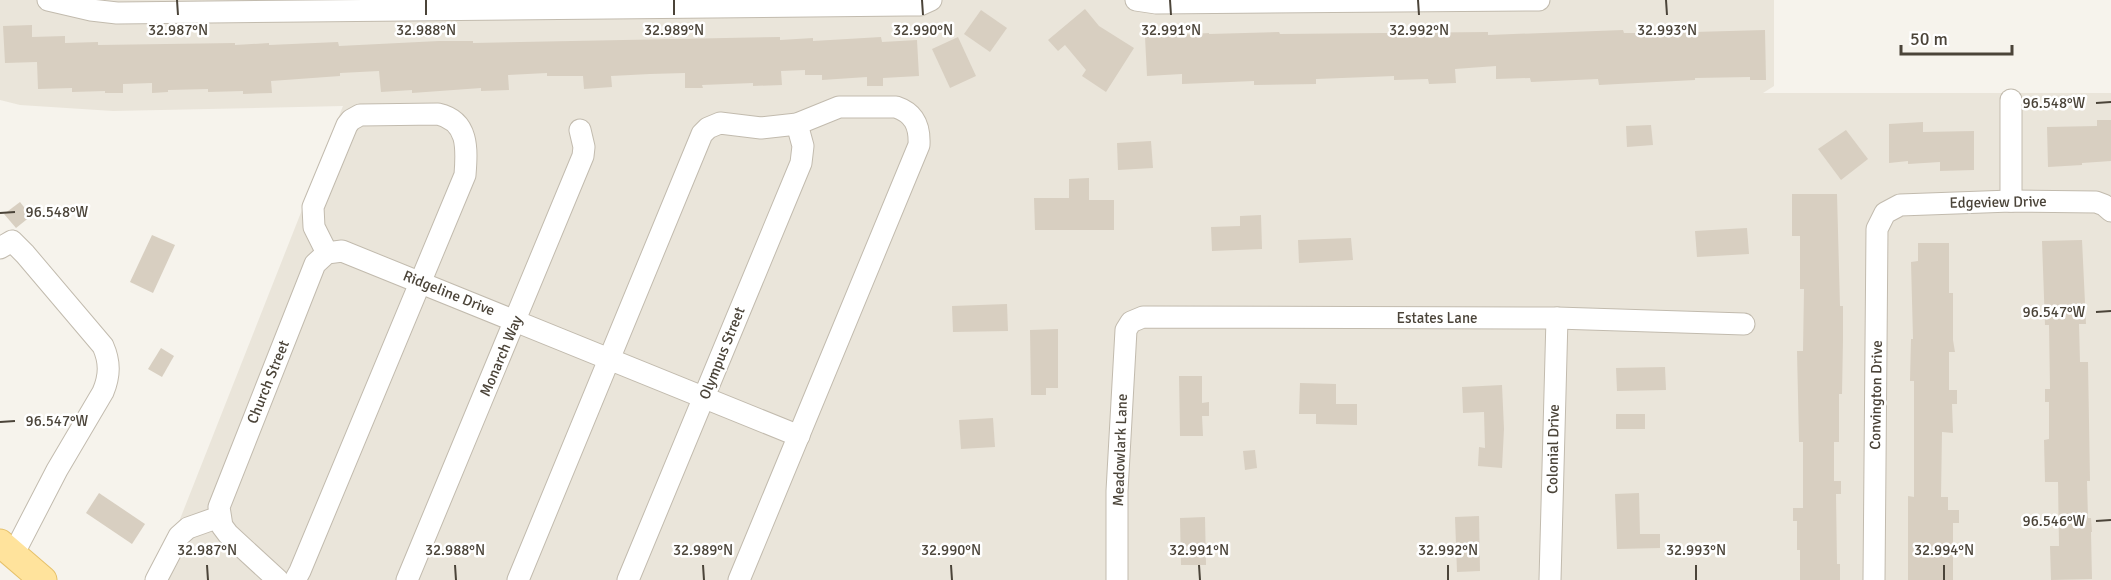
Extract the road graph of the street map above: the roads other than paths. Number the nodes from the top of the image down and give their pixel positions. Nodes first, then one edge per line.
1 (48, 0) edge
2 (931, 0) edge
3 (1136, 0) edge
4 (1539, 0) edge
5 (757, 4) edge
6 (439, 5) edge
7 (255, 6) edge
8 (2011, 100) dead end
9 (797, 124) junction
10 (580, 130) dead end
11 (2011, 201) junction
12 (2111, 211) edge
13 (1885, 213) joint
14 (0, 248) edge
15 (327, 253) junction
16 (420, 282) junction
17 (1557, 318) junction
18 (516, 320) junction
19 (1131, 322) joint
20 (1744, 324) dead end
21 (610, 358) junction
22 (704, 396) junction
23 (799, 436) junction
24 (219, 517) junction
25 (6, 549) edge
26 (42, 580) edge
27 (156, 580) edge
28 (278, 580) edge
29 (295, 580) edge
30 (407, 580) edge
31 (518, 580) edge
32 (628, 580) edge
33 (739, 580) edge
34 (1116, 580) edge
35 (1550, 580) edge
36 (1874, 580) edge

1 - 7 street
2 - 5 street
3 - 4 street
5 - 6 street
6 - 7 street
8 - 11 street
9 - 21 street
9 - 22 street, Olympus Street
9 - 23 street
10 - 18 street, Monarch Way
11 - 12 street, Edgeview Drive
11 - 13 street, Edgeview Drive
13 - 36 street, Convington Drive
14 - 25 street
15 - 16 street, Ridgeline Drive
15 - 16 street
15 - 24 street, Church Street
16 - 18 street, Ridgeline Drive
16 - 29 street
17 - 19 street, Estates Lane
17 - 20 street, Estates Lane
17 - 35 street, Colonial Drive
18 - 21 street, Ridgeline Drive
18 - 30 street, Monarch Way
19 - 34 street, Meadowlark Lane
21 - 22 street, Ridgeline Drive
21 - 31 street
22 - 23 street, Ridgeline Drive
22 - 32 street, Olympus Street
23 - 33 street
24 - 27 street
24 - 28 street
25 - 26 main road

